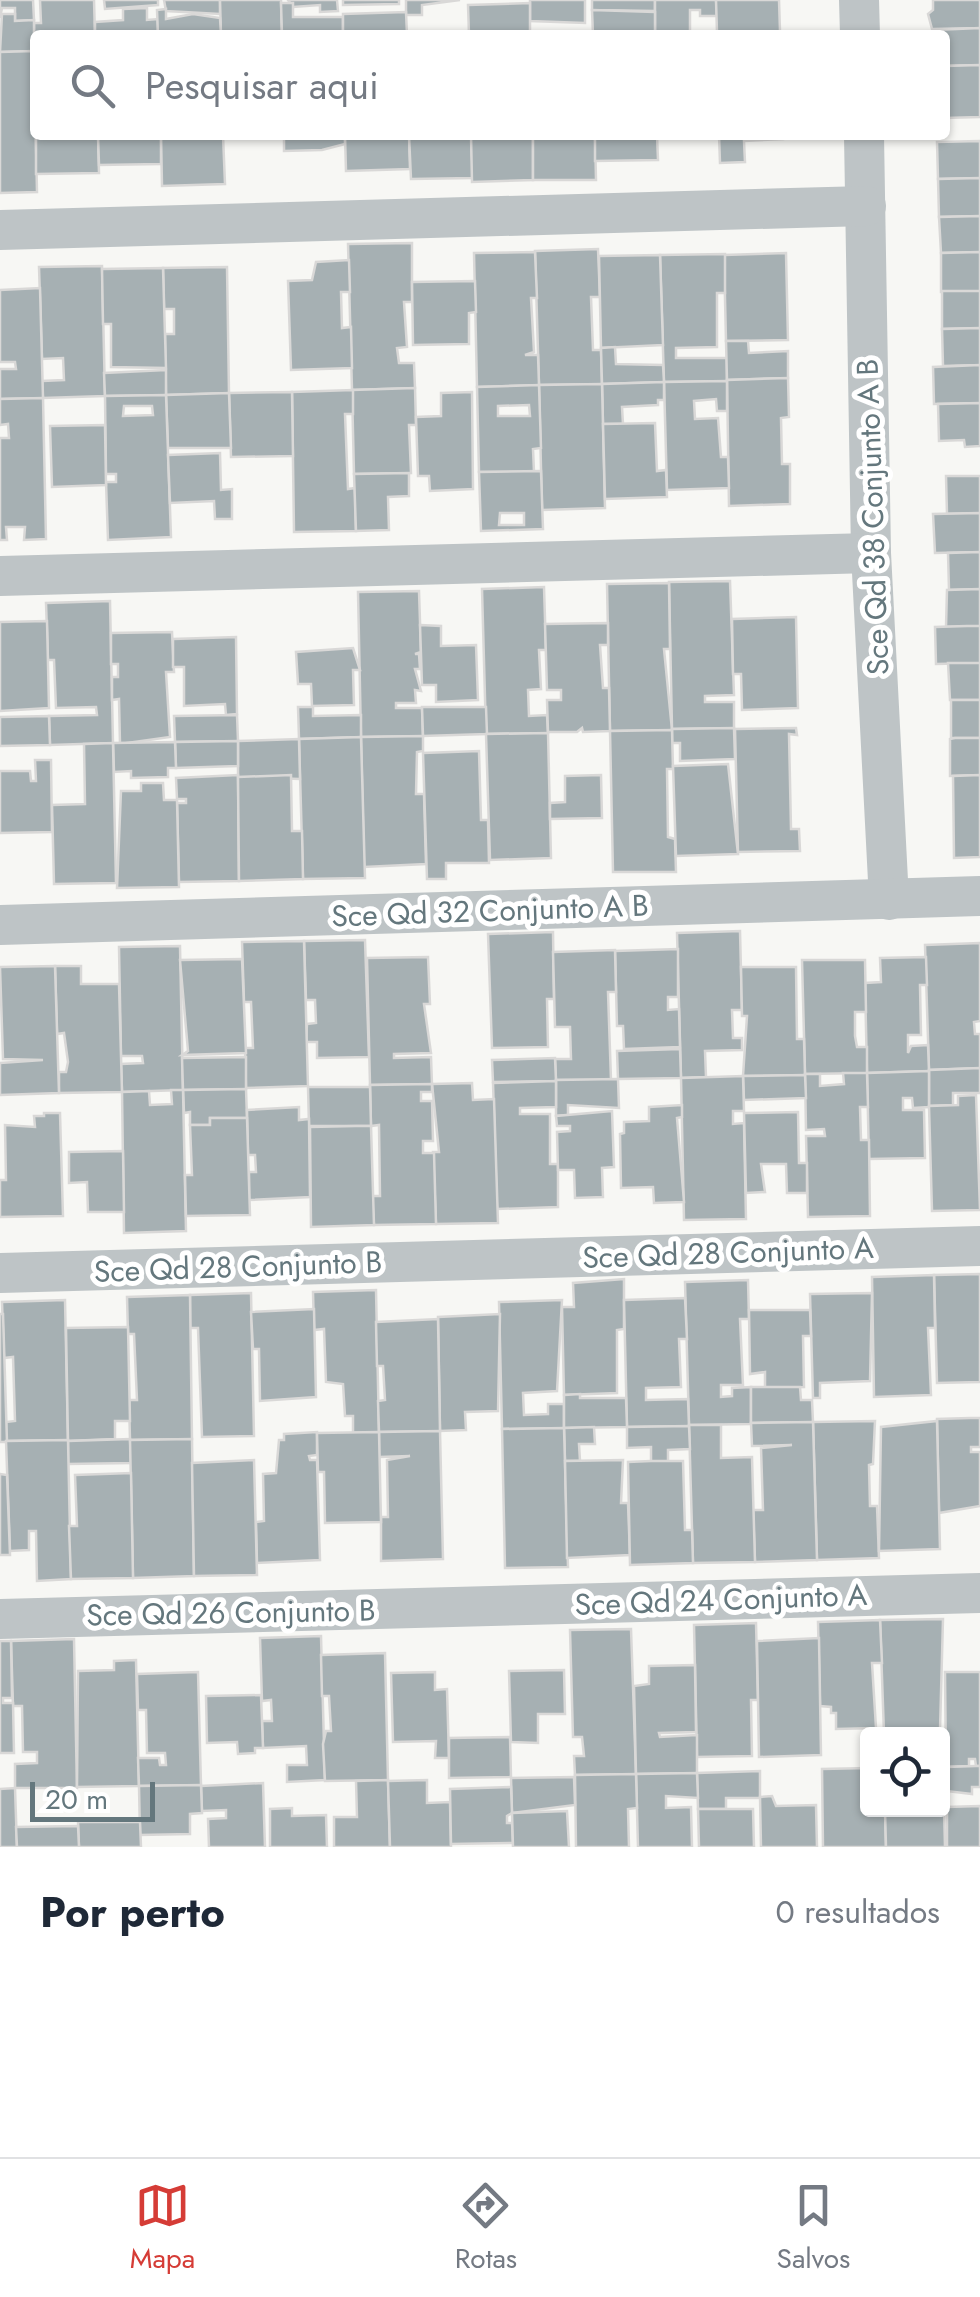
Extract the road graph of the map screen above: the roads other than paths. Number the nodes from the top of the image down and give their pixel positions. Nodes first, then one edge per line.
1 (859, 0) edge
2 (860, 30) edge
3 (864, 140) edge
4 (866, 206) junction
5 (0, 230) edge
6 (871, 553) junction
7 (0, 576) edge
8 (980, 896) edge
9 (889, 900) junction
10 (0, 925) edge
11 (980, 1246) edge
12 (476, 1260) joint
13 (0, 1273) edge
14 (980, 1593) edge
15 (462, 1607) joint
16 (0, 1619) edge

1 - 2 street
3 - 4 street, Sce Qd 38 Conjunto A B
4 - 5 street
4 - 6 street, Sce Qd 38 Conjunto A B
6 - 7 street
6 - 9 street, Sce Qd 38 Conjunto A B
8 - 9 street, Sce Qd 32 Conjunto A B
9 - 10 street, Sce Qd 32 Conjunto A B
11 - 12 street, Sce Qd 28 Conjunto A
12 - 13 street, Sce Qd 28 Conjunto B
14 - 15 street, Sce Qd 24 Conjunto A
15 - 16 street, Sce Qd 26 Conjunto B

